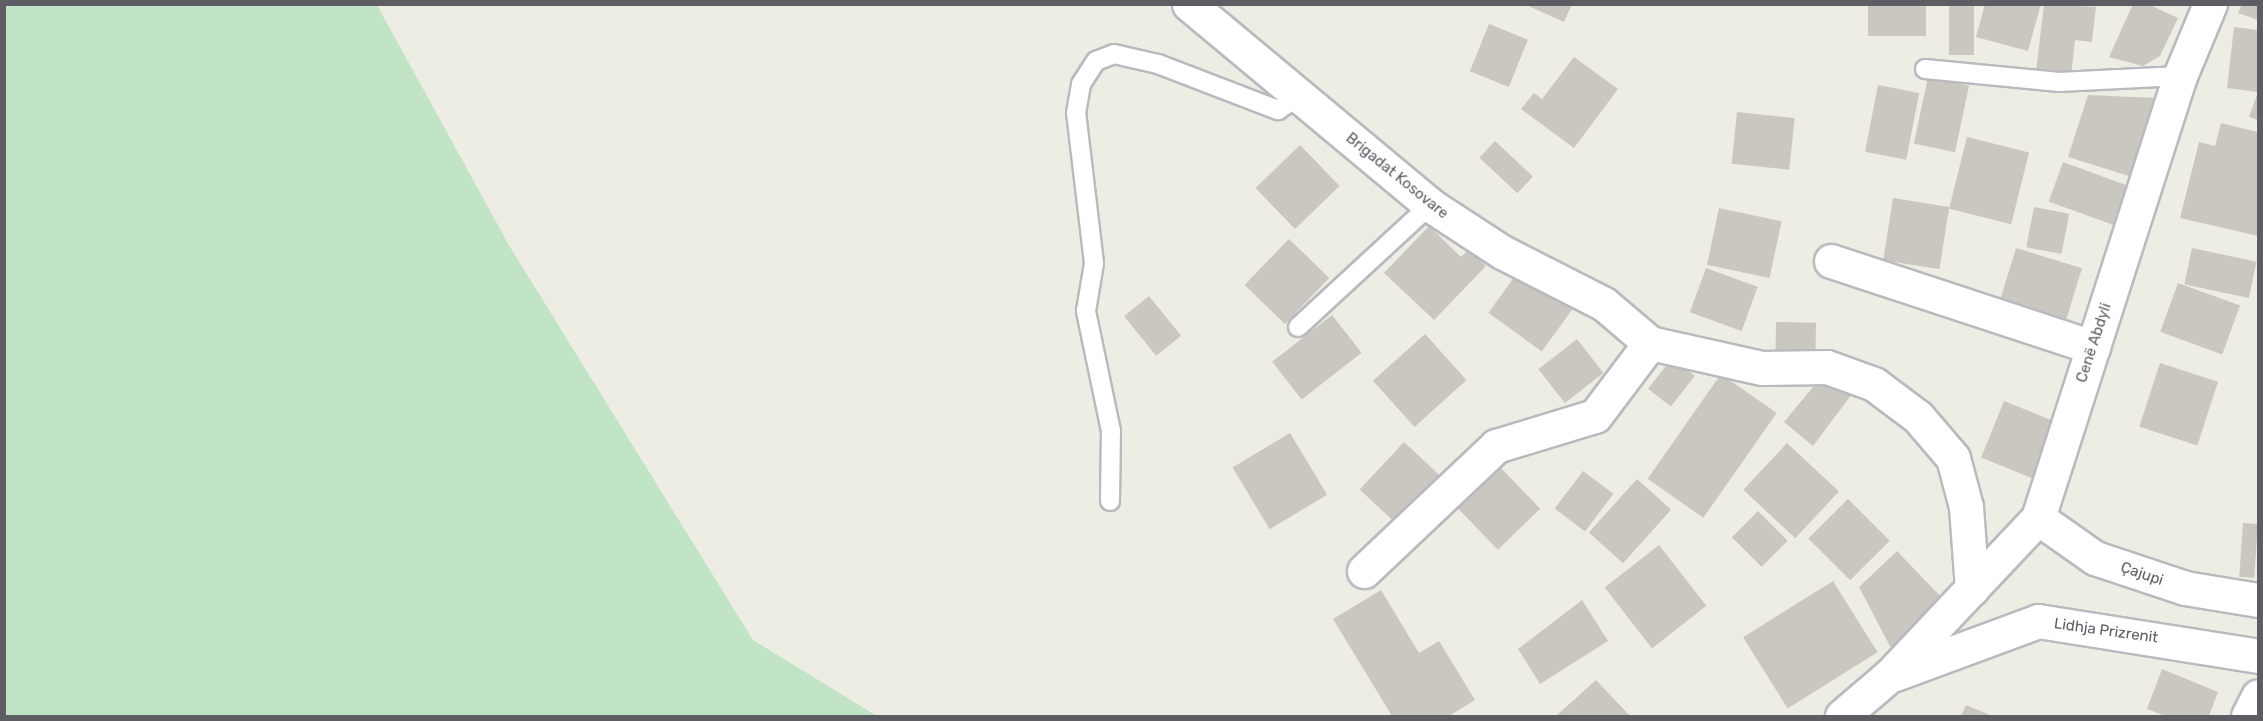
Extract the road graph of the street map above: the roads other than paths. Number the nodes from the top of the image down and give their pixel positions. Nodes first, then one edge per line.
1 (1190, 4) edge
2 (2210, 4) edge
3 (1925, 69) dead end
4 (2180, 76) junction
5 (1299, 96) junction
6 (1430, 205) junction
7 (1831, 261) dead end
8 (1298, 327) dead end
9 (1650, 342) junction
10 (2093, 347) junction
11 (1110, 501) dead end
12 (2038, 518) junction
13 (1364, 571) dead end
14 (1972, 589) junction
15 (2259, 600) edge
16 (2259, 656) edge
17 (1890, 675) junction
18 (2259, 696) edge
19 (1842, 717) edge
20 (2248, 717) edge

1 - 5 street, Brigadat Kosovare
2 - 4 street, Cenë Abdyli
3 - 4 lane
4 - 10 street, Cenë Abdyli
5 - 6 street, Brigadat Kosovare
5 - 11 lane
6 - 8 lane
6 - 9 street, Brigadat Kosovare
7 - 10 street
9 - 13 street
9 - 14 street, Brigadat Kosovare
10 - 12 street, Cenë Abdyli
12 - 14 street, Cenë Abdyli
12 - 15 street, Çajupi
14 - 17 street, Lidhja Prizrenit
16 - 17 street, Lidhja Prizrenit
17 - 19 street, Lidhja Prizrenit
18 - 20 street

